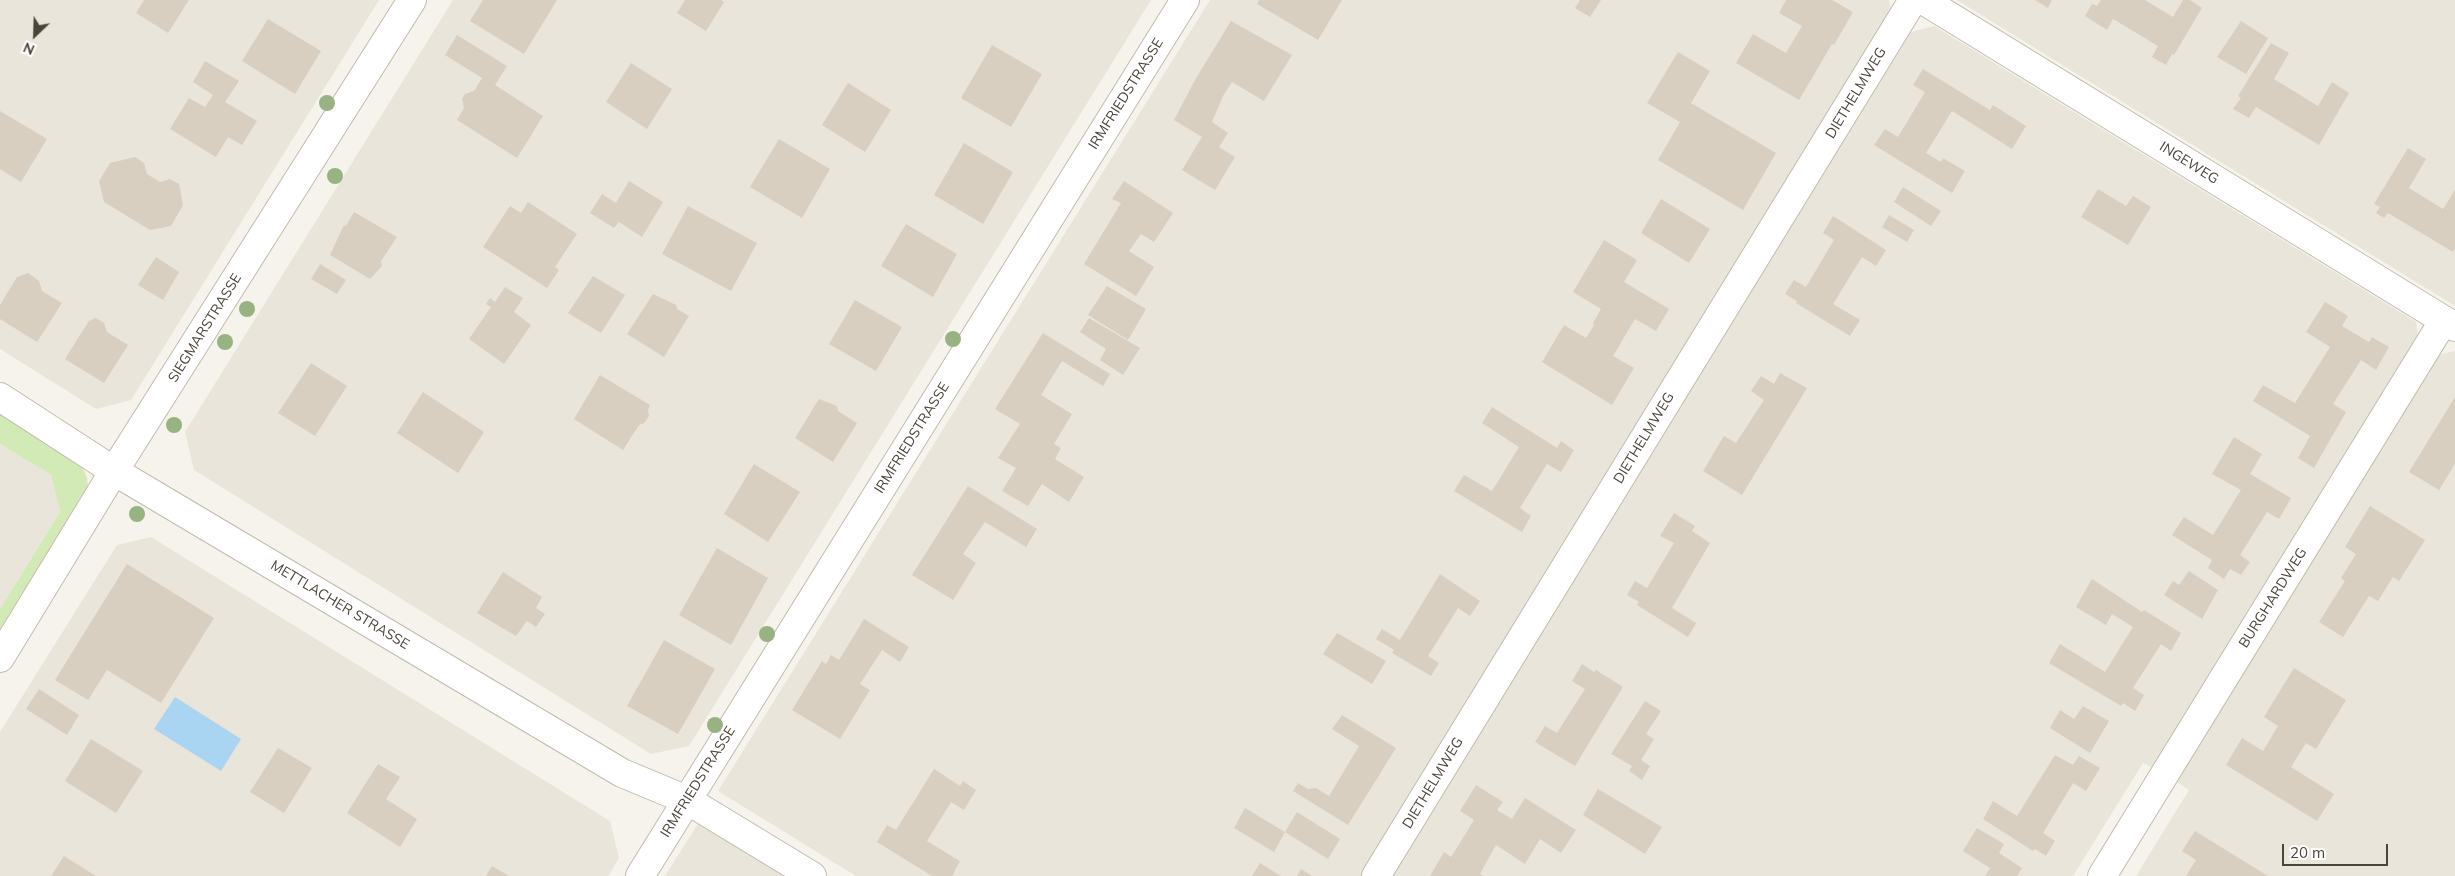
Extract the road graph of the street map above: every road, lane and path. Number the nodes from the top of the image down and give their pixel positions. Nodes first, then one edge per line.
1 (412, 0) edge
2 (1185, 0) edge
3 (1913, 0) edge
4 (1923, 0) edge
5 (2450, 324) edge
6 (0, 397) edge
7 (114, 471) junction
8 (0, 658) edge
9 (687, 800) junction
10 (640, 876) edge
11 (812, 876) edge
12 (1376, 876) edge
13 (2102, 876) edge

1 - 7 street, SIEGMARSTRASSE
2 - 9 street, IRMFRIEDSTRASSE
3 - 12 street, DIETHELMWEG
4 - 5 street, INGEWEG
5 - 13 street, BURGHARDWEG
6 - 7 street, METTLACHER STRASSE
7 - 8 street, SIEGMARSTRASSE
7 - 9 street, METTLACHER STRASSE
9 - 10 street, IRMFRIEDSTRASSE
9 - 11 street, METTLACHER STRASSE

